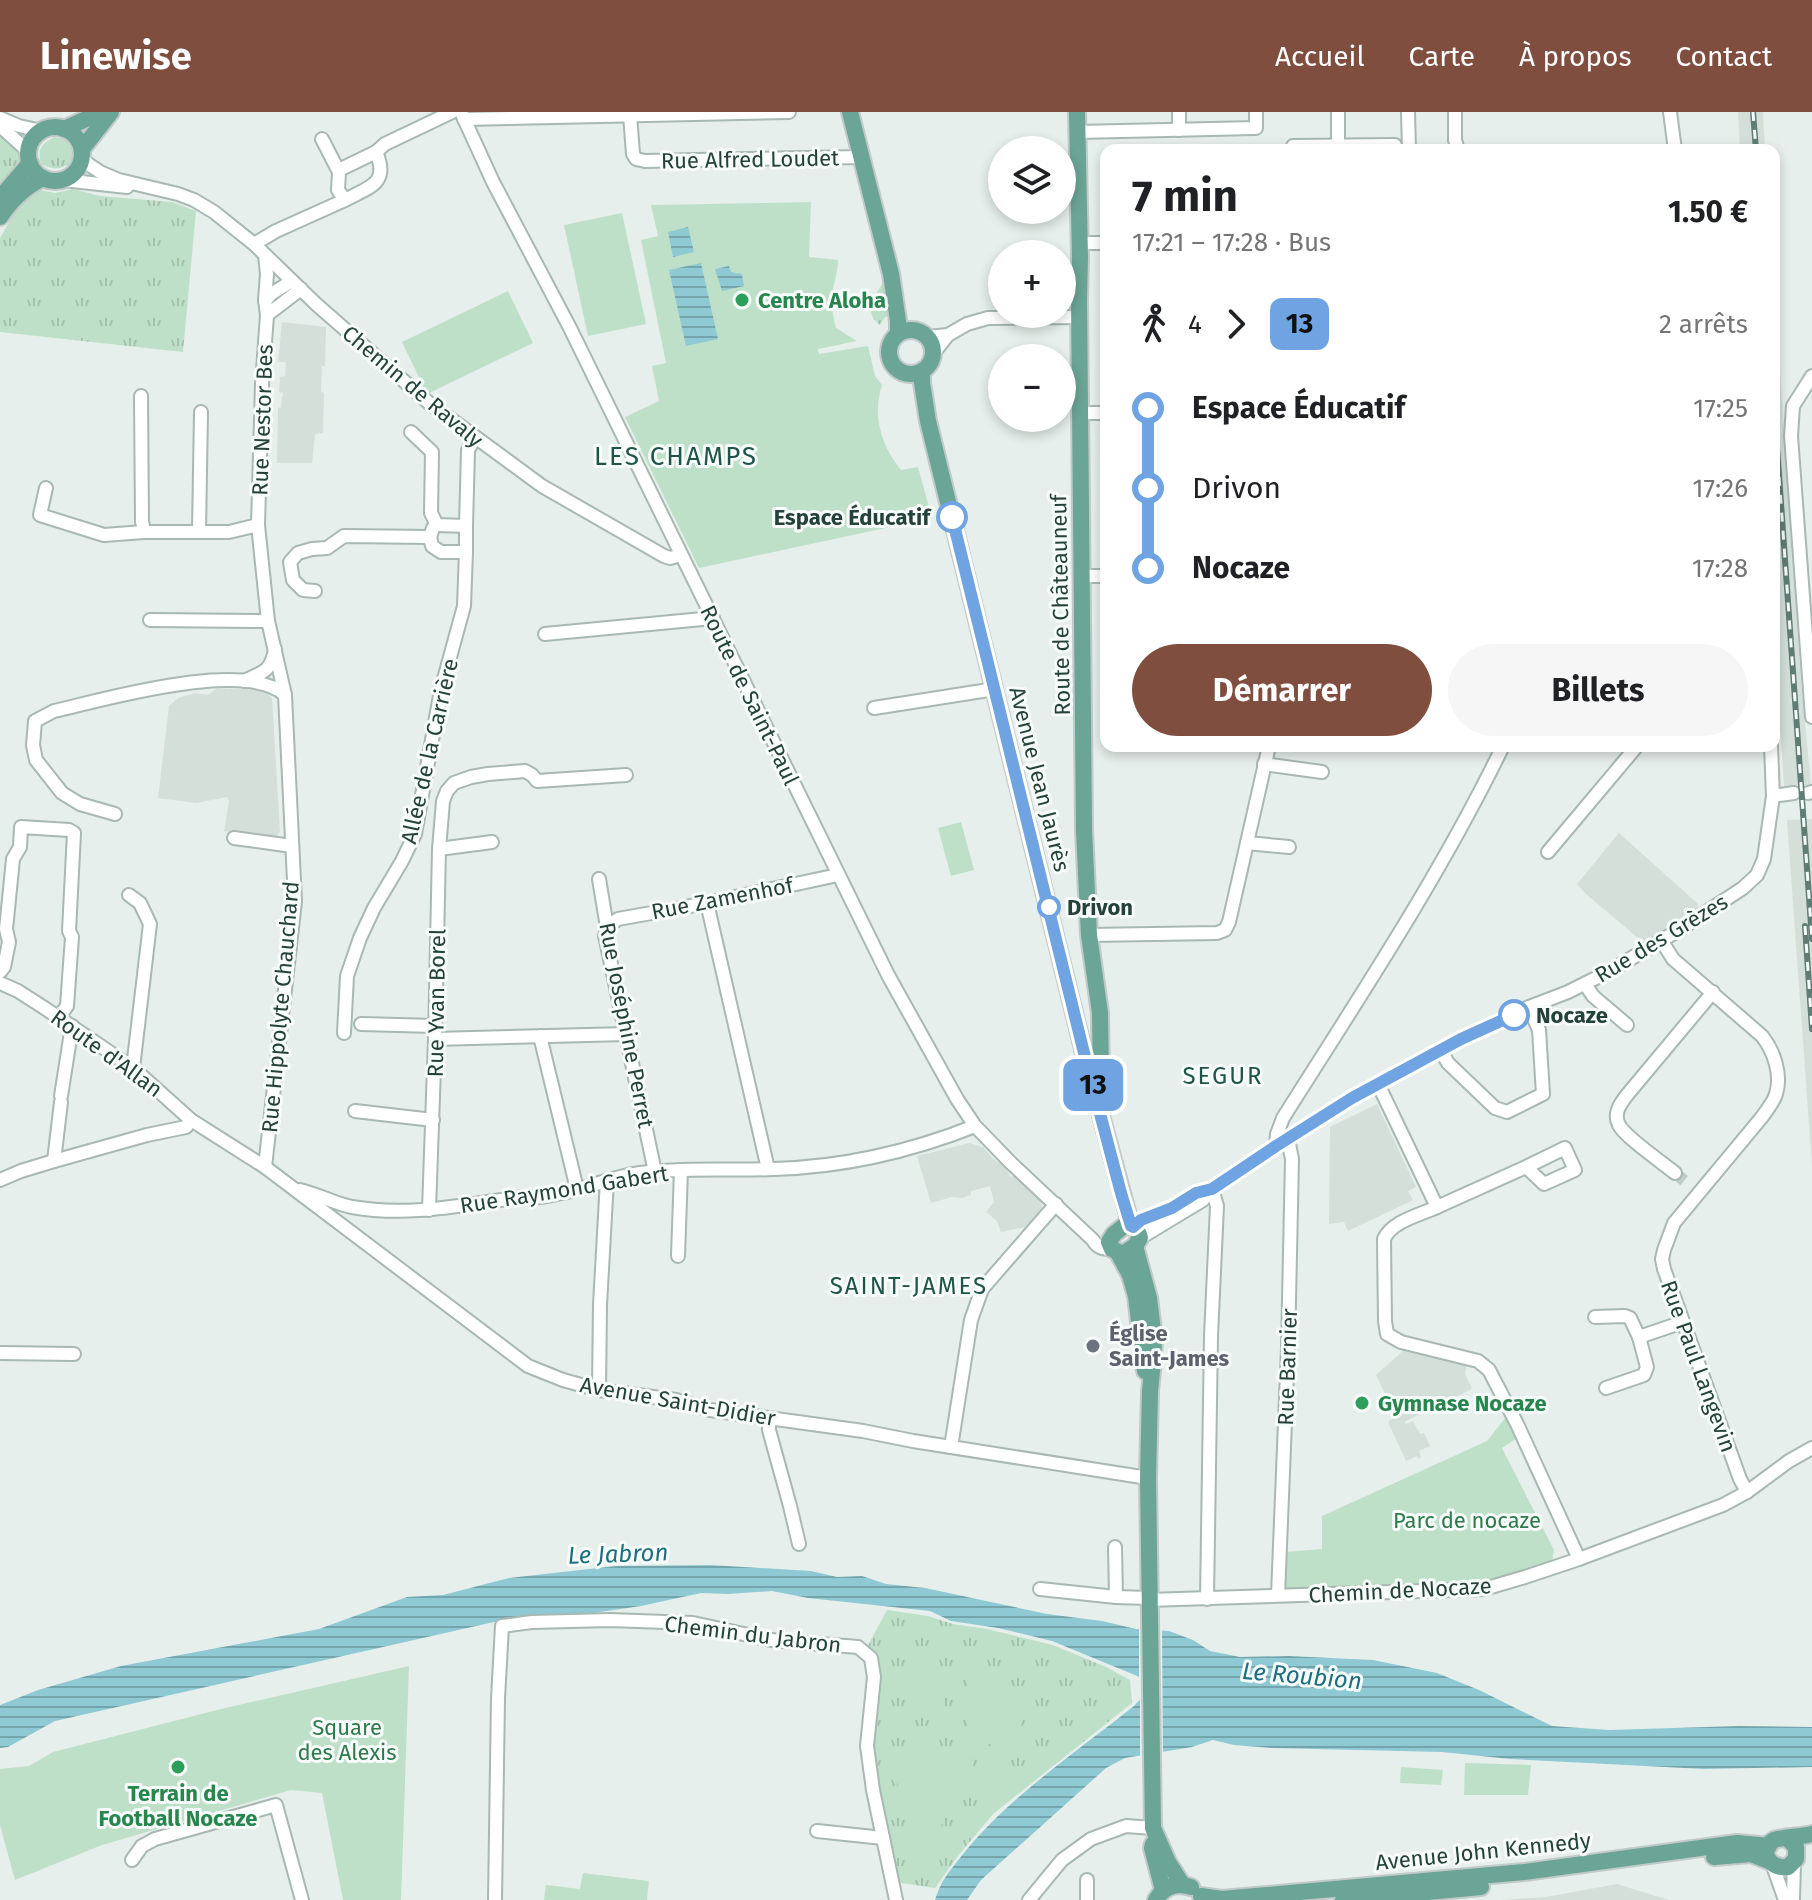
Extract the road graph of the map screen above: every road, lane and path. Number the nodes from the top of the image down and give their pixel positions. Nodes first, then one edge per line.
1 (452, 112) edge
2 (789, 112) edge
3 (850, 112) edge
4 (1077, 112) edge
5 (1179, 112) edge
6 (1256, 112) edge
7 (1338, 112) edge
8 (1408, 112) edge
9 (1455, 112) edge
10 (1670, 112) edge
11 (102, 113) edge
12 (463, 115) edge
13 (630, 115) junction
14 (0, 118) edge
15 (0, 126) edge
16 (64, 129) junction
17 (1179, 130) junction
18 (42, 131) junction
19 (1077, 132) junction
20 (322, 139) dead end
21 (1338, 144) edge
22 (1409, 144) edge
23 (1456, 144) edge
24 (1674, 144) edge
25 (376, 152) junction
26 (82, 153) junction
27 (862, 157) junction
28 (29, 158) junction
29 (339, 172) junction
30 (43, 178) junction
31 (63, 180) junction
32 (162, 189) junction
33 (0, 198) edge
34 (345, 200) junction
35 (0, 217) edge
36 (1080, 243) junction
37 (1100, 243) edge
38 (254, 244) junction
39 (265, 255) junction
40 (296, 285) junction
41 (266, 308) junction
42 (1079, 317) junction
43 (912, 334) junction
44 (948, 335) junction
45 (932, 355) junction
46 (915, 372) junction
47 (1812, 376) edge
48 (141, 396) dead end
49 (201, 412) dead end
50 (1080, 413) junction
51 (1100, 413) edge
52 (411, 432) dead end
53 (475, 438) junction
54 (46, 488) dead end
55 (258, 525) junction
56 (466, 526) junction
57 (199, 531) junction
58 (433, 531) junction
59 (144, 532) junction
60 (466, 552) junction
61 (681, 555) junction
62 (1082, 576) junction
63 (1100, 576) edge
64 (315, 591) dead end
65 (713, 618) junction
66 (150, 620) dead end
67 (268, 621) junction
68 (545, 634) dead end
69 (274, 643) junction
70 (244, 681) junction
71 (995, 689) junction
72 (1811, 692) edge
73 (285, 695) junction
74 (874, 708) dead end
75 (1812, 717) edge
76 (1267, 752) edge
77 (1500, 752) edge
78 (1632, 752) edge
79 (1771, 752) edge
80 (1264, 764) junction
81 (1322, 772) dead end
82 (626, 775) dead end
83 (1805, 793) edge
84 (1773, 796) junction
85 (115, 814) dead end
86 (234, 838) dead end
87 (492, 842) dead end
88 (1247, 843) junction
89 (292, 846) junction
90 (1289, 847) dead end
91 (439, 849) junction
92 (1548, 852) dead end
93 (838, 875) junction
94 (599, 879) dead end
95 (129, 895) dead end
96 (707, 903) junction
97 (607, 927) junction
98 (1089, 935) junction
99 (1661, 940) junction
100 (0, 972) edge
101 (0, 983) edge
102 (1585, 984) junction
103 (18, 991) junction
104 (1713, 992) junction
105 (1529, 1007) junction
106 (59, 1017) junction
107 (361, 1024) dead end
108 (1627, 1025) dead end
109 (72, 1026) junction
110 (435, 1032) junction
111 (344, 1033) dead end
112 (627, 1034) junction
113 (540, 1036) junction
114 (1441, 1051) junction
115 (133, 1068) junction
116 (1378, 1084) junction
117 (1096, 1096) junction
118 (355, 1111) dead end
119 (191, 1120) junction
120 (433, 1120) junction
121 (975, 1126) junction
122 (1282, 1142) junction
123 (54, 1161) junction
124 (265, 1167) junction
125 (1526, 1167) dead end
126 (768, 1169) junction
127 (681, 1170) junction
128 (655, 1172) junction
129 (1675, 1173) tunnel mouth
130 (0, 1180) edge
131 (607, 1180) junction
132 (293, 1189) junction
133 (577, 1189) junction
134 (1212, 1189) junction
135 (1056, 1204) junction
136 (350, 1207) junction
137 (1437, 1207) junction
138 (429, 1210) junction
139 (324, 1212) junction
140 (1125, 1238) junction
141 (678, 1256) dead end
142 (1595, 1317) dead end
143 (1683, 1322) junction
144 (1639, 1337) junction
145 (0, 1353) edge
146 (74, 1354) dead end
147 (1606, 1388) dead end
148 (599, 1390) junction
149 (769, 1418) junction
150 (951, 1447) junction
151 (1812, 1448) edge
152 (1148, 1478) junction
153 (1747, 1492) junction
154 (799, 1544) dead end
155 (1115, 1547) dead end
156 (1579, 1559) junction
157 (1040, 1589) dead end
158 (1278, 1595) junction
159 (1116, 1597) junction
160 (1148, 1599) junction
161 (1207, 1599) junction
162 (817, 1831) dead end
163 (1154, 1832) junction
164 (1812, 1834) edge
165 (882, 1836) junction
166 (1812, 1844) edge
167 (1793, 1852) junction
168 (1770, 1857) junction
169 (132, 1860) dead end
170 (1087, 1880) dead end
171 (1182, 1884) junction
172 (1159, 1895) edge
173 (1202, 1898) edge
174 (302, 1900) edge
175 (495, 1900) edge
176 (896, 1900) edge
177 (1029, 1900) edge
178 (1087, 1900) edge
179 (1343, 1900) edge
180 (1785, 1900) edge
181 (1793, 1900) edge

1 - 25 street
2 - 13 street
3 - 27 main road
4 - 19 main road, Route de Châteauneuf
5 - 17 street
6 - 17 street
7 - 21 street
8 - 22 street
9 - 23 street
10 - 24 street
11 - 16 main road
11 - 26 main road
12 - 13 street
12 - 61 street, Route de Saint-Paul
13 - 27 street, Rue Alfred Loudet
14 - 18 street
15 - 28 street
16 - 18 main road
16 - 26 main road
17 - 19 street
18 - 28 main road
19 - 36 main road, Route de Châteauneuf
20 - 29 street
25 - 29 street
25 - 34 street
26 - 31 main road
26 - 32 street, Chemin de Ravaly
27 - 43 main road
28 - 30 main road
28 - 33 main road
29 - 34 street
30 - 31 main road
30 - 35 main road
31 - 32 street, Chemin de Ravaly
32 - 38 street, Chemin de Ravaly
34 - 38 street
36 - 37 street
36 - 42 main road, Route de Châteauneuf
38 - 39 street, Chemin de Ravaly
39 - 40 street, Chemin de Ravaly
39 - 41 street, Rue Nestor Bes
40 - 41 street
40 - 53 street, Chemin de Ravaly
41 - 55 street, Rue Nestor Bes
42 - 44 street
42 - 50 main road, Route de Châteauneuf
43 - 44 street
43 - 45 main road
43 - 46 main road
44 - 45 street
45 - 46 main road
46 - 71 main road, Avenue Jean Jaurès
47 - 72 street
48 - 59 street
49 - 57 street
50 - 51 street
50 - 62 main road, Route de Châteauneuf
52 - 58 street
53 - 56 street, Allée de la Carrière
53 - 61 street, Chemin de Ravaly
54 - 59 street
55 - 57 street
55 - 67 street, Rue Hippolyte Chauchard
56 - 58 street
56 - 60 street, Allée de la Carrière
57 - 59 street
58 - 60 street
58 - 64 street
60 - 111 street, Allée de la Carrière
61 - 65 street, Route de Saint-Paul
62 - 63 street
62 - 98 main road, Route de Châteauneuf
65 - 68 street
65 - 93 street, Route de Saint-Paul
66 - 67 street
67 - 69 street, Rue Hippolyte Chauchard
69 - 70 street
69 - 73 street, Rue Hippolyte Chauchard
70 - 73 street
70 - 85 street
71 - 74 street
71 - 117 main road, Avenue Jean Jaurès
72 - 75 street
73 - 89 street, Rue Hippolyte Chauchard
76 - 80 street
77 - 122 street
78 - 92 street
79 - 84 street
80 - 81 street
80 - 88 street
82 - 91 street, Rue Yvan Borel
83 - 84 street
84 - 99 street, Rue des Grèzes
86 - 89 street
87 - 91 street
88 - 90 street
88 - 98 street
89 - 124 street, Rue Hippolyte Chauchard
91 - 110 street, Rue Yvan Borel
93 - 96 street, Rue Zamenhof
93 - 121 street, Route de Saint-Paul
94 - 97 street, Rue Joséphine Perret
95 - 115 street
96 - 97 street, Rue Zamenhof
96 - 126 street
97 - 112 street, Rue Joséphine Perret
98 - 117 main road, Route de Châteauneuf
99 - 102 street, Rue des Grèzes
99 - 104 street, Rue Paul Langevin
100 - 103 street, Route d'Allan
100 - 106 street
101 - 103 street, Route d'Allan
102 - 105 street, Rue des Grèzes
102 - 108 street
103 - 106 street, Route d'Allan
104 - 129 street
104 - 143 street, Rue Paul Langevin
105 - 114 street, Rue des Grèzes
105 - 114 street
106 - 109 street, Route d'Allan
107 - 110 street
109 - 115 street, Route d'Allan
109 - 123 street
110 - 113 street
110 - 120 street, Rue Yvan Borel
112 - 113 street
112 - 128 street, Rue Joséphine Perret
113 - 133 street
114 - 116 street, Rue des Grèzes
115 - 119 street, Route d'Allan
116 - 122 street, Rue des Grèzes
116 - 137 street
117 - 140 main road, Avenue Jean Jaurès
118 - 120 street
119 - 123 street
119 - 124 street, Avenue Saint-Didier
120 - 138 street, Rue Yvan Borel
121 - 126 street, Rue Raymond Gabert
121 - 135 street, Route de Saint-Paul
122 - 134 street, Rue des Grèzes
122 - 158 street, Rue Barnier
123 - 130 street
124 - 132 street, Avenue Saint-Didier
125 - 137 street
126 - 127 street, Rue Raymond Gabert
127 - 128 street, Rue Raymond Gabert
127 - 141 street
128 - 131 street, Rue Raymond Gabert
131 - 133 street, Rue Raymond Gabert
131 - 148 street
132 - 136 street, Rue Raymond Gabert
132 - 139 street, Avenue Saint-Didier
133 - 138 street, Rue Raymond Gabert
134 - 140 street, Rue des Grèzes
134 - 161 street
135 - 140 street, Route de Saint-Paul
135 - 150 street
136 - 138 street, Rue Raymond Gabert
136 - 139 street
137 - 156 street
139 - 148 street, Avenue Saint-Didier
140 - 152 main road, Avenue Jean Jaurès
142 - 144 street
143 - 144 street
143 - 153 street, Rue Paul Langevin
144 - 147 street
145 - 146 street
148 - 149 street, Avenue Saint-Didier
149 - 150 street, Avenue Saint-Didier
149 - 154 street
150 - 152 street, Avenue Saint-Didier
151 - 153 street, Chemin de Nocaze
152 - 160 main road, Avenue Jean Jaurès
153 - 156 street, Chemin de Nocaze
155 - 159 street
156 - 158 street, Chemin de Nocaze
157 - 159 street, Chemin de Nocaze
158 - 161 street, Chemin de Nocaze
159 - 160 street, Chemin de Nocaze
160 - 161 street, Chemin de Nocaze
160 - 163 main road, Avenue Jean Jaurès
162 - 165 street
163 - 171 main road
163 - 172 main road, Avenue Jean Jaurès
163 - 177 street
164 - 167 main road
165 - 175 street, Chemin du Jabron
165 - 176 street, Chemin du Jabron
166 - 167 main road
167 - 168 main road
167 - 168 main road
167 - 181 street
168 - 173 main road, Avenue John Kennedy
168 - 179 main road, Avenue John Kennedy
168 - 180 street
169 - 174 street
170 - 178 street
171 - 172 main road
171 - 173 main road

